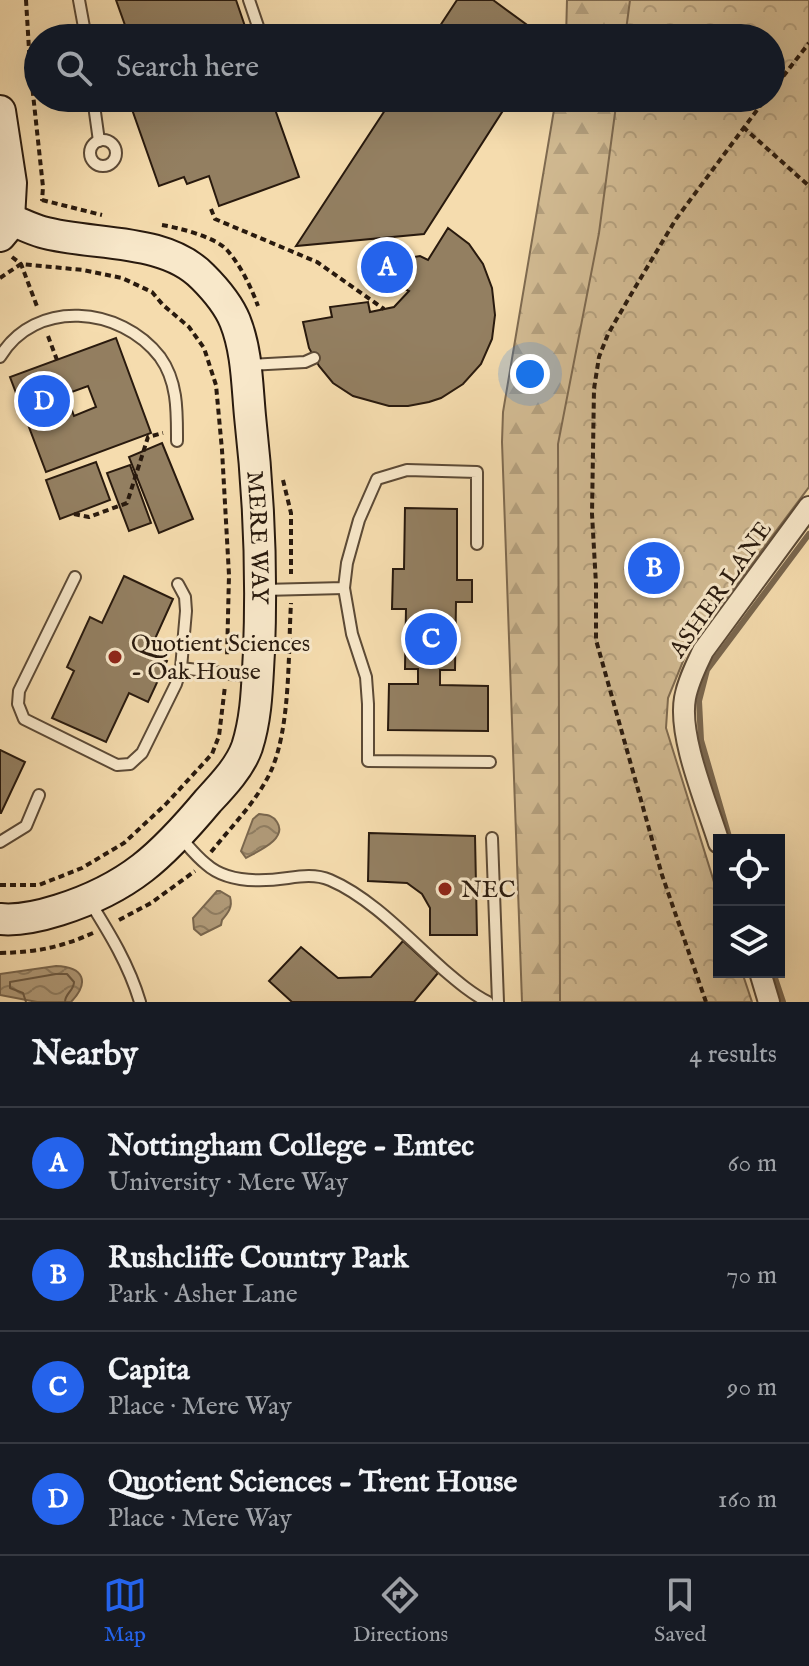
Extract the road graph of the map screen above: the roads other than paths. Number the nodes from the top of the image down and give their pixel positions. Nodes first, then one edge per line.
1 (79, 0) edge
2 (249, 0) edge
3 (83, 24) edge
4 (257, 24) edge
5 (0, 111) edge
6 (95, 112) edge
7 (99, 141) dead end
8 (13, 235) edge
9 (0, 357) edge
10 (314, 358) dead end
11 (245, 365) junction
12 (177, 436) road end
13 (809, 507) edge
14 (477, 544) dead end
15 (75, 577) dead end
16 (178, 584) dead end
17 (344, 588) junction
18 (261, 590) junction
19 (181, 668) junction
20 (258, 677) junction
21 (490, 762) dead end
22 (39, 795) dead end
23 (716, 834) edge
24 (179, 836) junction
25 (492, 838) dead end
26 (0, 842) edge
27 (89, 901) junction
28 (0, 919) edge
29 (762, 978) edge
30 (140, 1002) edge
31 (488, 1002) edge
32 (498, 1002) edge
33 (769, 1002) edge

1 - 3 lane
2 - 4 lane
5 - 8 street
6 - 7 lane
8 - 11 street, MERE WAY
9 - 12 lane
10 - 11 lane
11 - 18 street, MERE WAY
13 - 23 street, ASHER LANE
14 - 17 lane
15 - 19 lane
16 - 19 lane
17 - 18 lane
17 - 21 lane
18 - 20 street, MERE WAY
19 - 20 lane
20 - 24 street, MERE WAY
22 - 26 lane
24 - 27 street, MERE WAY
24 - 31 lane
25 - 32 lane
27 - 28 street, MERE WAY
27 - 30 lane
29 - 33 street

